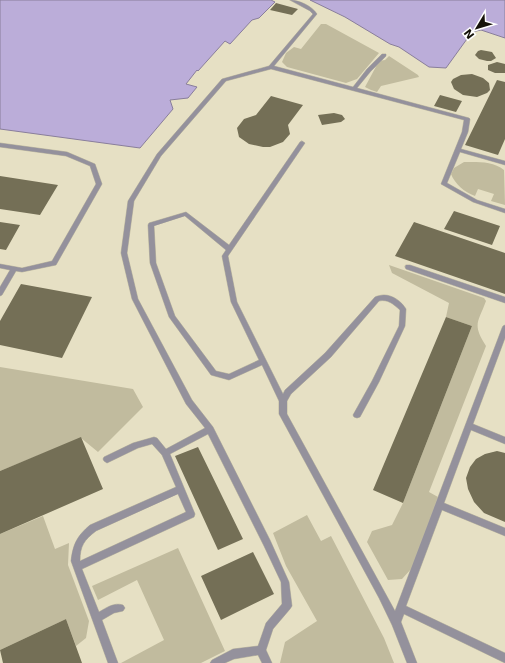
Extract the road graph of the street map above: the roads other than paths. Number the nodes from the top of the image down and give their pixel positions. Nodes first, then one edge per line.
1 (292, 0) edge
2 (384, 55) dead end
3 (271, 67) junction
4 (354, 89) junction
5 (302, 143) dead end
6 (0, 145) edge
7 (458, 150) junction
8 (505, 162) edge
9 (505, 211) edge
10 (230, 250) junction
11 (0, 266) edge
12 (408, 267) dead end
13 (14, 268) junction
14 (0, 293) edge
15 (505, 300) edge
16 (505, 328) edge
17 (263, 361) junction
18 (283, 401) junction
19 (357, 415) dead end
20 (469, 426) junction
21 (210, 429) junction
22 (505, 441) edge
23 (165, 453) junction
24 (107, 460) dead end
25 (181, 489) junction
26 (439, 505) junction
27 (505, 532) edge
28 (77, 567) junction
29 (120, 608) dead end
30 (401, 608) junction
31 (97, 618) junction
32 (396, 622) junction
33 (261, 650) junction
34 (505, 658) edge
35 (113, 663) edge
36 (215, 663) edge
37 (267, 663) edge
38 (412, 663) edge

1 - 3 lane
2 - 4 lane
3 - 4 lane
3 - 21 lane
4 - 7 lane
5 - 10 lane
6 - 13 lane
7 - 8 lane
7 - 9 lane
10 - 17 lane
10 - 17 lane
11 - 13 lane
12 - 15 lane
13 - 14 lane
16 - 20 lane
17 - 18 lane
18 - 19 lane
18 - 32 lane
20 - 22 lane
20 - 26 lane
21 - 23 lane
21 - 33 lane
23 - 24 lane
23 - 25 lane
25 - 28 lane
25 - 28 lane
26 - 27 lane
26 - 30 lane
28 - 31 lane
29 - 31 lane
30 - 32 lane
30 - 34 lane
31 - 35 lane
32 - 38 lane
33 - 36 lane
33 - 37 lane

